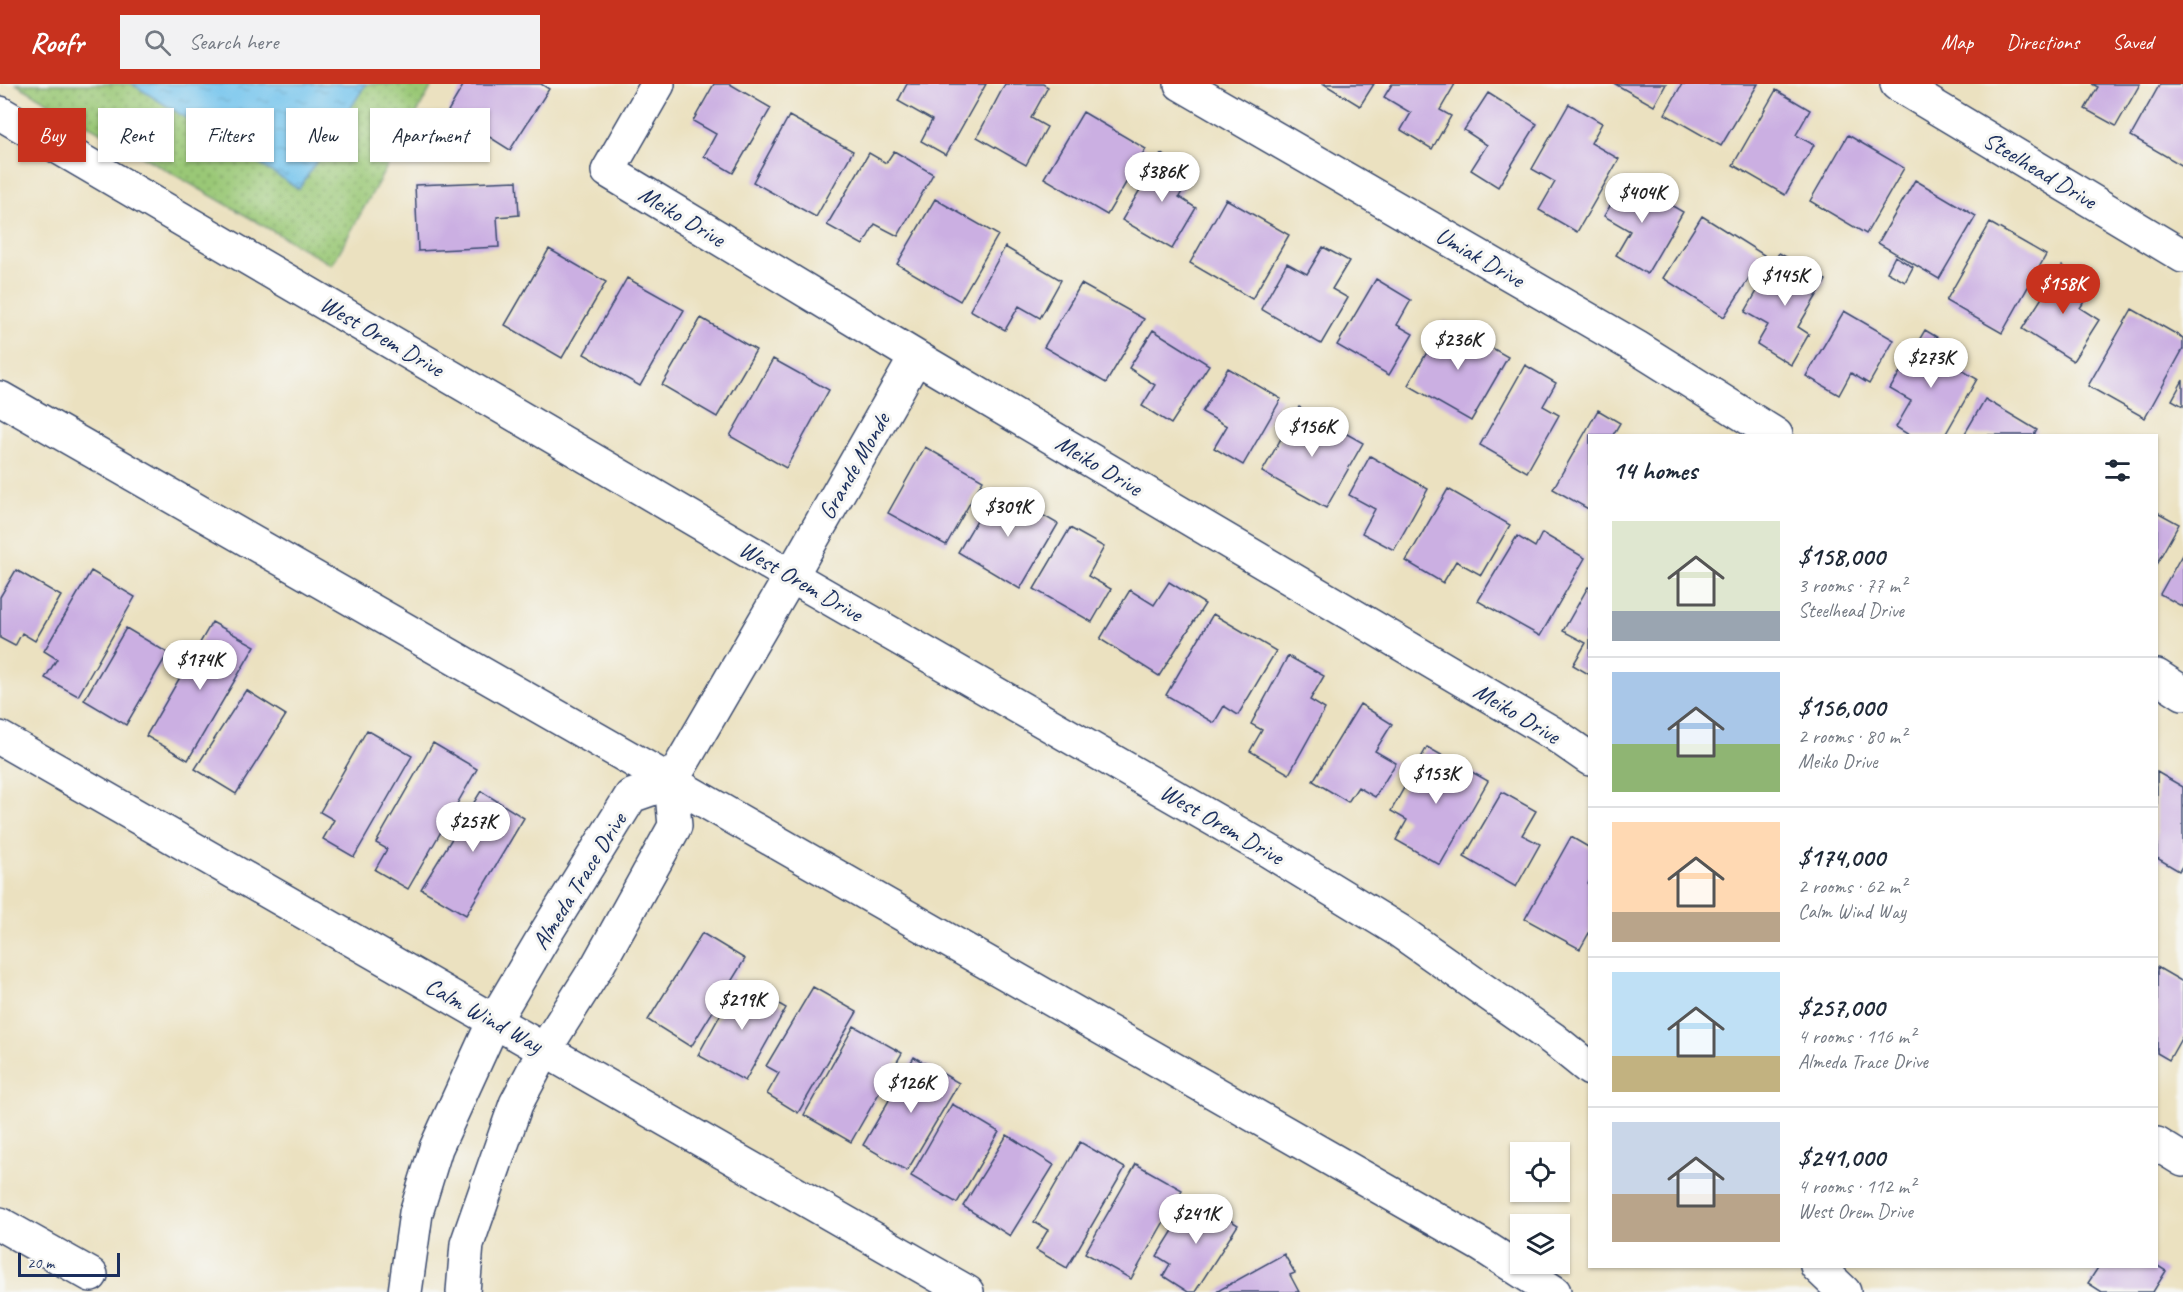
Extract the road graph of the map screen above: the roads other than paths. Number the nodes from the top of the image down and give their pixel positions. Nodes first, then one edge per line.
1 (658, 84) edge
2 (1181, 84) edge
3 (1897, 84) edge
4 (0, 113) edge
5 (2183, 256) edge
6 (916, 357) junction
7 (0, 398) edge
8 (1774, 434) edge
9 (791, 576) junction
10 (2158, 677) edge
11 (2183, 693) edge
12 (0, 738) edge
13 (1588, 758) edge
14 (671, 782) junction
15 (494, 1021) junction
16 (544, 1049) junction
17 (1588, 1067) edge
18 (2158, 1145) edge
19 (2183, 1160) edge
20 (0, 1224) edge
21 (1819, 1268) edge
22 (91, 1275) dead end
23 (405, 1292) edge
24 (463, 1292) edge
25 (967, 1292) edge
26 (1554, 1292) edge
27 (1844, 1292) edge

1 - 6 street, Meiko Drive
2 - 8 street, Umiak Drive
3 - 5 street, Steelhead Drive
4 - 9 street, West Orem Drive
6 - 9 street, Grande Monde
6 - 13 street, Meiko Drive
7 - 14 street
9 - 14 street, Grande Monde
9 - 17 street, West Orem Drive
10 - 11 street
12 - 15 street, Calm Wind Way
14 - 15 street, Almeda Trace Drive
14 - 16 street
14 - 26 street
15 - 16 street, Calm Wind Way
15 - 23 street, Almeda Trace Drive
16 - 24 street
16 - 25 street, Calm Wind Way
18 - 19 street
20 - 22 street
21 - 27 street

